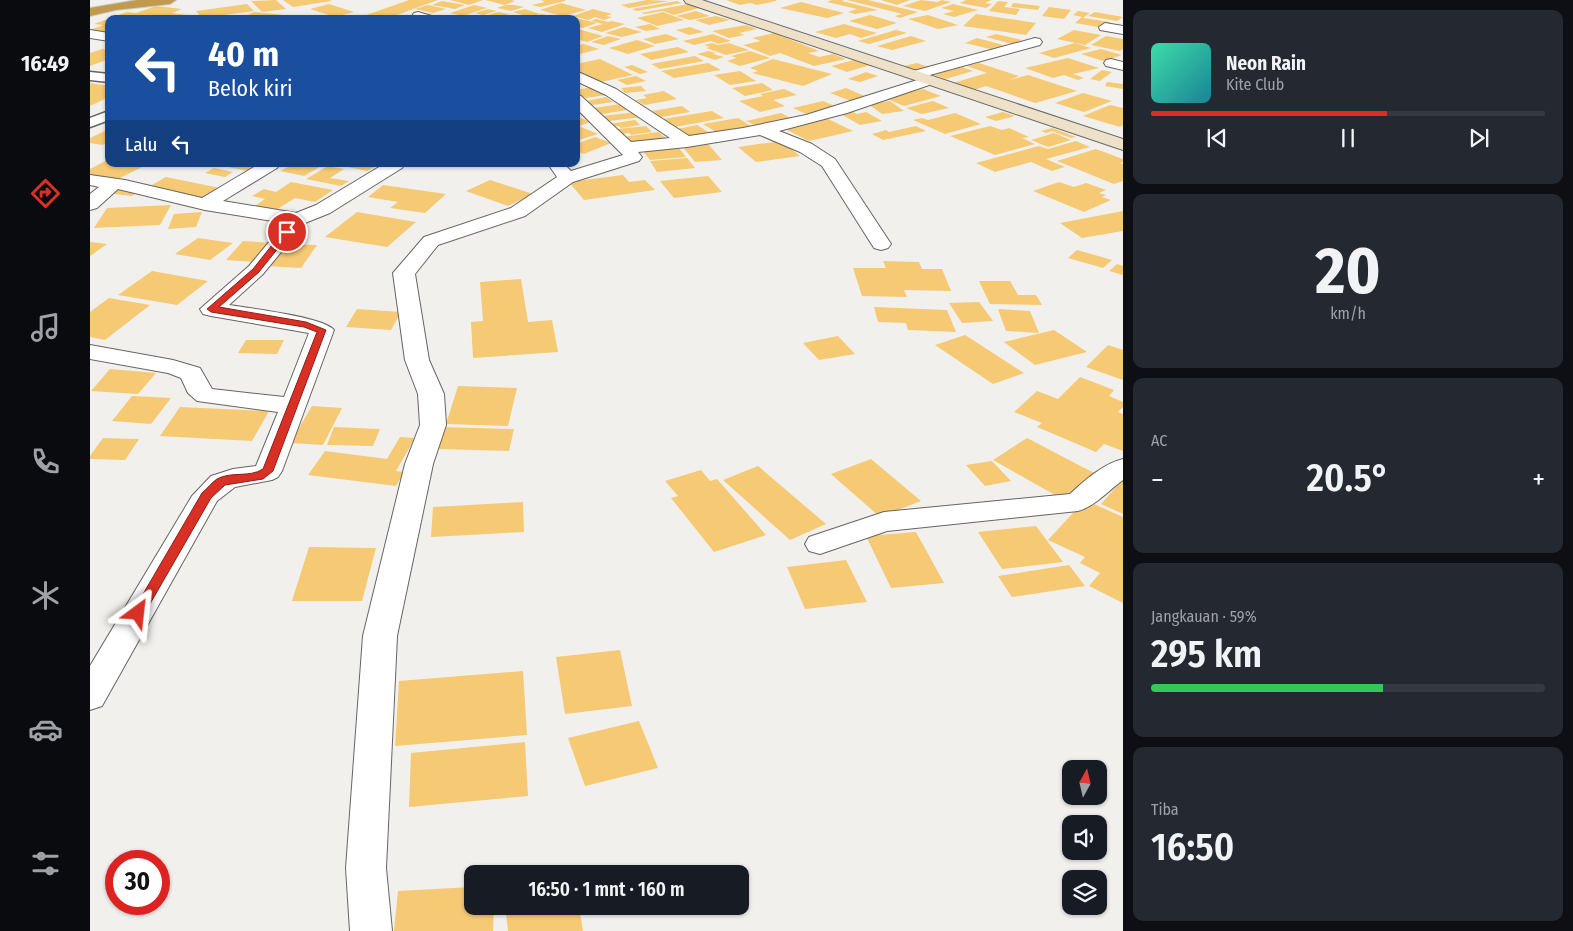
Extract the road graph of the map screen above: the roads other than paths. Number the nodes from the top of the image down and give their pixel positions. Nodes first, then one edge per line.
1 (170, 0) edge
2 (690, 0) edge
3 (90, 4) edge
4 (116, 6) junction
5 (90, 12) edge
6 (1105, 27) dead end
7 (1123, 30) edge
8 (90, 34) edge
9 (105, 36) edge
10 (1035, 42) dead end
11 (90, 76) edge
12 (105, 78) edge
13 (580, 78) edge
14 (923, 78) junction
15 (580, 103) edge
16 (105, 117) edge
17 (90, 123) edge
18 (760, 129) junction
19 (687, 142) junction
20 (1123, 145) edge
21 (627, 148) junction
22 (266, 167) edge
23 (391, 167) edge
24 (561, 171) edge
25 (90, 180) edge
26 (112, 184) junction
27 (90, 204) edge
28 (205, 204) junction
29 (298, 219) junction
30 (881, 244) dead end
31 (90, 352) edge
32 (293, 406) junction
33 (1123, 467) edge
34 (820, 544) dead end
35 (90, 696) edge
36 (371, 931) edge

1 - 4 highway
2 - 14 street
3 - 4 highway
4 - 5 highway
6 - 7 street
8 - 9 street
10 - 14 street
11 - 12 lane
13 - 19 street
14 - 18 street
14 - 20 street
15 - 21 street
16 - 17 lane
18 - 19 street
18 - 30 street
19 - 21 street
21 - 24 street
22 - 28 street
23 - 29 street
24 - 36 street
25 - 26 street
26 - 27 street
26 - 28 street
28 - 29 street
29 - 32 street
31 - 32 street
32 - 35 street
33 - 34 street

